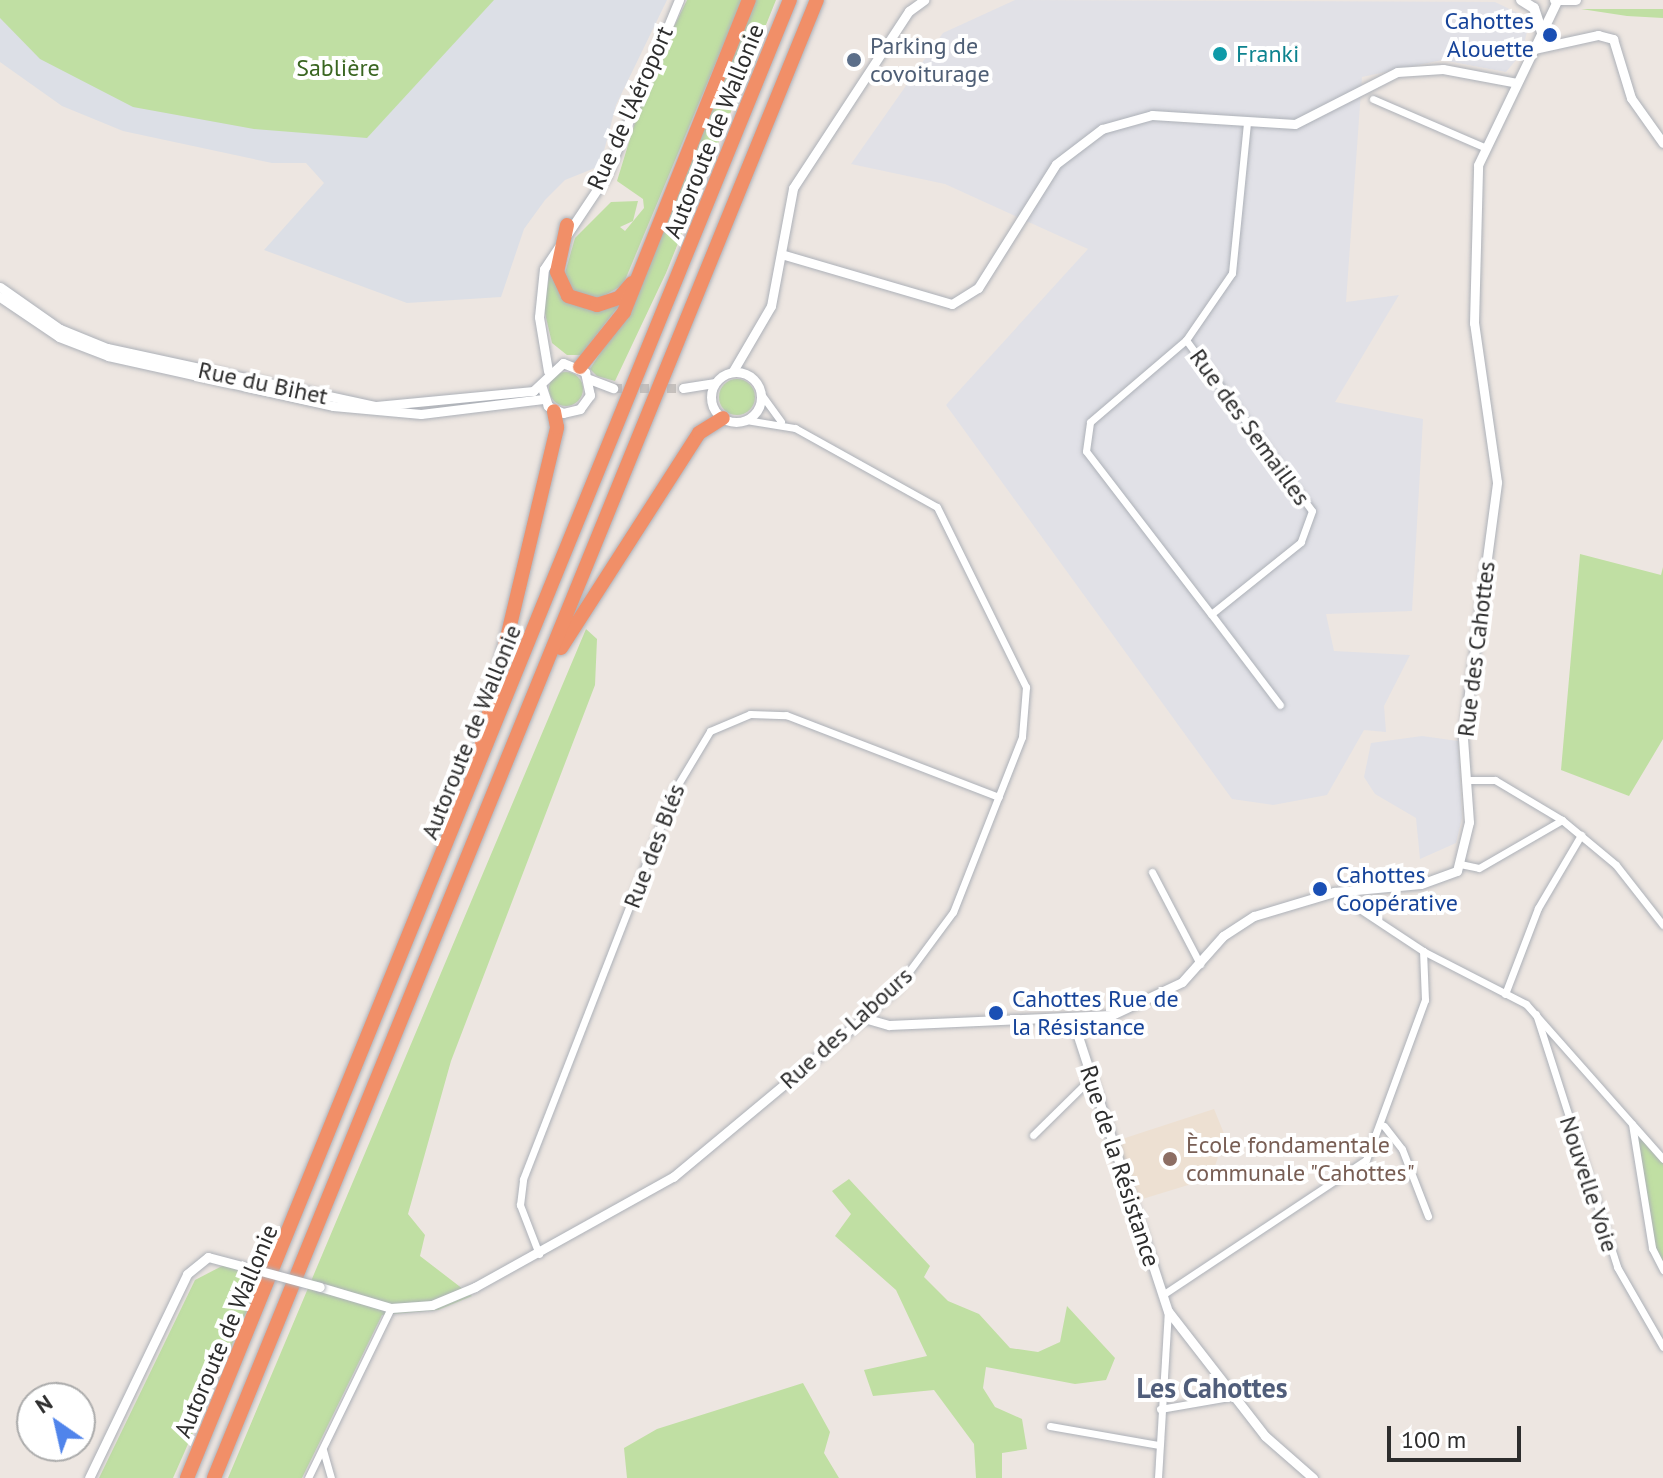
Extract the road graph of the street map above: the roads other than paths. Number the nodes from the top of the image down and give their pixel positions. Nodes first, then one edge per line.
1 (679, 0) edge
2 (749, 0) edge
3 (790, 0) edge
4 (817, 0) edge
5 (911, 0) edge
6 (924, 0) edge
7 (1521, 0) edge
8 (1576, 0) edge
9 (1556, 1) edge
10 (909, 11) junction
11 (1542, 33) junction
12 (1534, 49) junction
13 (1517, 83) junction
14 (1373, 99) dead end
15 (1247, 123) junction
16 (1663, 143) edge
17 (1486, 148) junction
18 (567, 225) junction
19 (781, 254) junction
20 (642, 269) junction
21 (0, 287) edge
22 (0, 297) edge
23 (1186, 340) junction
24 (547, 346) junction
25 (749, 354) junction
26 (579, 370) junction
27 (548, 371) junction
28 (733, 371) junction
29 (755, 379) junction
30 (714, 383) junction
31 (541, 384) junction
32 (761, 394) junction
33 (590, 395) junction
34 (711, 399) junction
35 (549, 405) junction
36 (723, 418) junction
37 (746, 420) junction
38 (781, 422) junction
39 (1211, 614) junction
40 (550, 660) junction
41 (1280, 705) dead end
42 (1468, 780) junction
43 (475, 781) junction
44 (999, 797) junction
45 (1562, 820) junction
46 (1581, 835) junction
47 (1460, 864) junction
48 (1151, 873) dead end
49 (1334, 892) junction
50 (1663, 925) edge
51 (1423, 951) junction
52 (1200, 964) junction
53 (1505, 994) junction
54 (1536, 1014) junction
55 (864, 1018) junction
56 (1073, 1021) junction
57 (1091, 1078) junction
58 (1632, 1124) junction
59 (1384, 1126) junction
60 (1033, 1135) dead end
61 (1663, 1159) edge
62 (1428, 1216) dead end
63 (539, 1254) junction
64 (1663, 1270) edge
65 (1164, 1294) junction
66 (391, 1308) junction
67 (1168, 1311) junction
68 (1663, 1347) edge
69 (1235, 1396) junction
70 (1160, 1409) junction
71 (1050, 1426) dead end
72 (1159, 1445) junction
73 (323, 1450) junction
74 (89, 1478) edge
75 (187, 1478) edge
76 (214, 1478) edge
77 (308, 1478) edge
78 (331, 1478) edge
79 (1158, 1478) edge
80 (1313, 1478) edge

1 - 18 street, Rue de l'Aéroport
2 - 20 highway
3 - 43 highway, Autoroute de Wallonie
4 - 40 highway, Autoroute de Wallonie
5 - 10 street
6 - 10 street
7 - 11 main road
8 - 9 main road
9 - 11 street, Rue des Cahottes
10 - 19 street
11 - 12 street, Rue des Cahottes
12 - 13 street, Rue des Cahottes
12 - 16 street
13 - 15 street
13 - 17 street, Rue des Cahottes
14 - 17 street
15 - 19 street
15 - 23 street, Rue des Semailles
17 - 42 street, Rue des Cahottes
18 - 20 highway
18 - 24 street, Rue de l'Aéroport
19 - 25 street
20 - 26 highway
21 - 31 street, Rue du Bihet
22 - 35 street, Rue du Bihet
23 - 39 street, Rue des Semailles
23 - 39 street, Rue des Semailles
24 - 26 street
24 - 27 street, Rue de l'Aéroport
25 - 28 street
25 - 29 street
26 - 27 street
26 - 33 street
26 - 33 street
27 - 31 street
28 - 29 street
28 - 30 street
29 - 32 street
30 - 34 street
30 - 34 street
31 - 35 street
32 - 37 street
32 - 38 street, Rue des Labours
33 - 35 street, Rue du Bihet
34 - 36 street
35 - 43 highway
36 - 37 street
36 - 40 highway
37 - 38 street, Rue des Labours
38 - 44 street, Rue des Labours
39 - 41 street, Rue des Semailles
40 - 76 highway, Autoroute de Wallonie
42 - 45 street
42 - 47 street, Rue des Cahottes
43 - 75 highway, Autoroute de Wallonie
44 - 55 street, Rue des Labours
44 - 63 street, Rue des Blés
45 - 46 street
45 - 47 street
46 - 50 street
46 - 53 street
47 - 49 street
48 - 52 street
49 - 51 street
49 - 52 street
51 - 53 street
51 - 59 street
52 - 56 street
53 - 54 street
54 - 58 street
54 - 68 street, Nouvelle Voie
55 - 56 street
55 - 63 street, Rue des Labours
56 - 57 street, Rue de la Résistance
57 - 60 street
57 - 65 street, Rue de la Résistance
58 - 61 street
58 - 64 street
59 - 62 street
59 - 65 street
63 - 66 street, Rue des Labours
65 - 67 street, Rue de la Résistance
66 - 73 street
66 - 74 street, Rue des Labours, bridge
67 - 69 street
67 - 70 street
69 - 70 street
69 - 80 street
70 - 72 street
71 - 72 street
72 - 79 street
73 - 77 street
73 - 78 street

